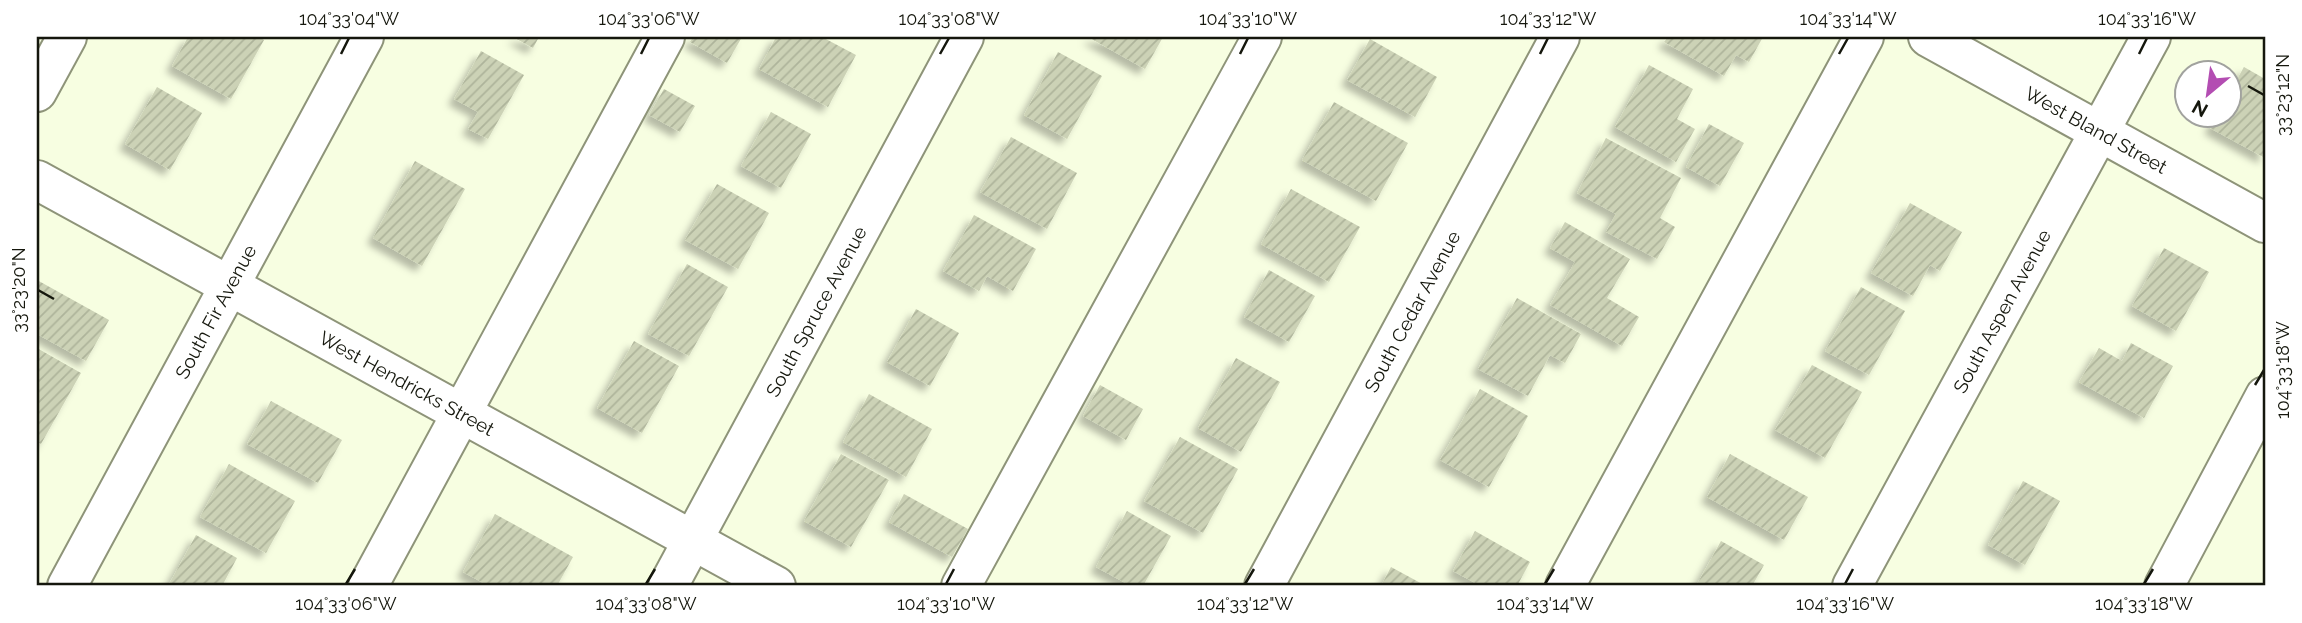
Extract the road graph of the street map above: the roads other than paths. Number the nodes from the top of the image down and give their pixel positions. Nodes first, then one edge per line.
1 (67, 37) edge
2 (364, 37) edge
3 (665, 37) edge
4 (964, 37) edge
5 (1262, 37) edge
6 (1560, 37) edge
7 (1864, 37) edge
8 (1928, 37) edge
9 (2151, 37) edge
10 (37, 92) edge
11 (2099, 131) junction
12 (37, 180) edge
13 (2265, 223) edge
14 (229, 286) junction
15 (2265, 396) edge
16 (462, 414) junction
17 (693, 541) junction
18 (67, 586) edge
19 (368, 586) edge
20 (668, 586) edge
21 (776, 586) edge
22 (961, 586) edge
23 (1264, 586) edge
24 (1565, 586) edge
25 (1852, 586) edge
26 (2164, 586) edge

1 - 10 street
2 - 14 street, South Fir Avenue
3 - 16 street
4 - 17 street, South Spruce Avenue
5 - 22 street
6 - 23 street, South Cedar Avenue
7 - 24 street
8 - 11 street, West Bland Street
9 - 11 street, South Aspen Avenue
11 - 13 street, West Bland Street
11 - 25 street, South Aspen Avenue
12 - 14 street, West Hendricks Street
14 - 16 street, West Hendricks Street
14 - 18 street, South Fir Avenue
15 - 26 street
16 - 17 street, West Hendricks Street
16 - 19 street
17 - 20 street, South Spruce Avenue
17 - 21 street, West Hendricks Street

